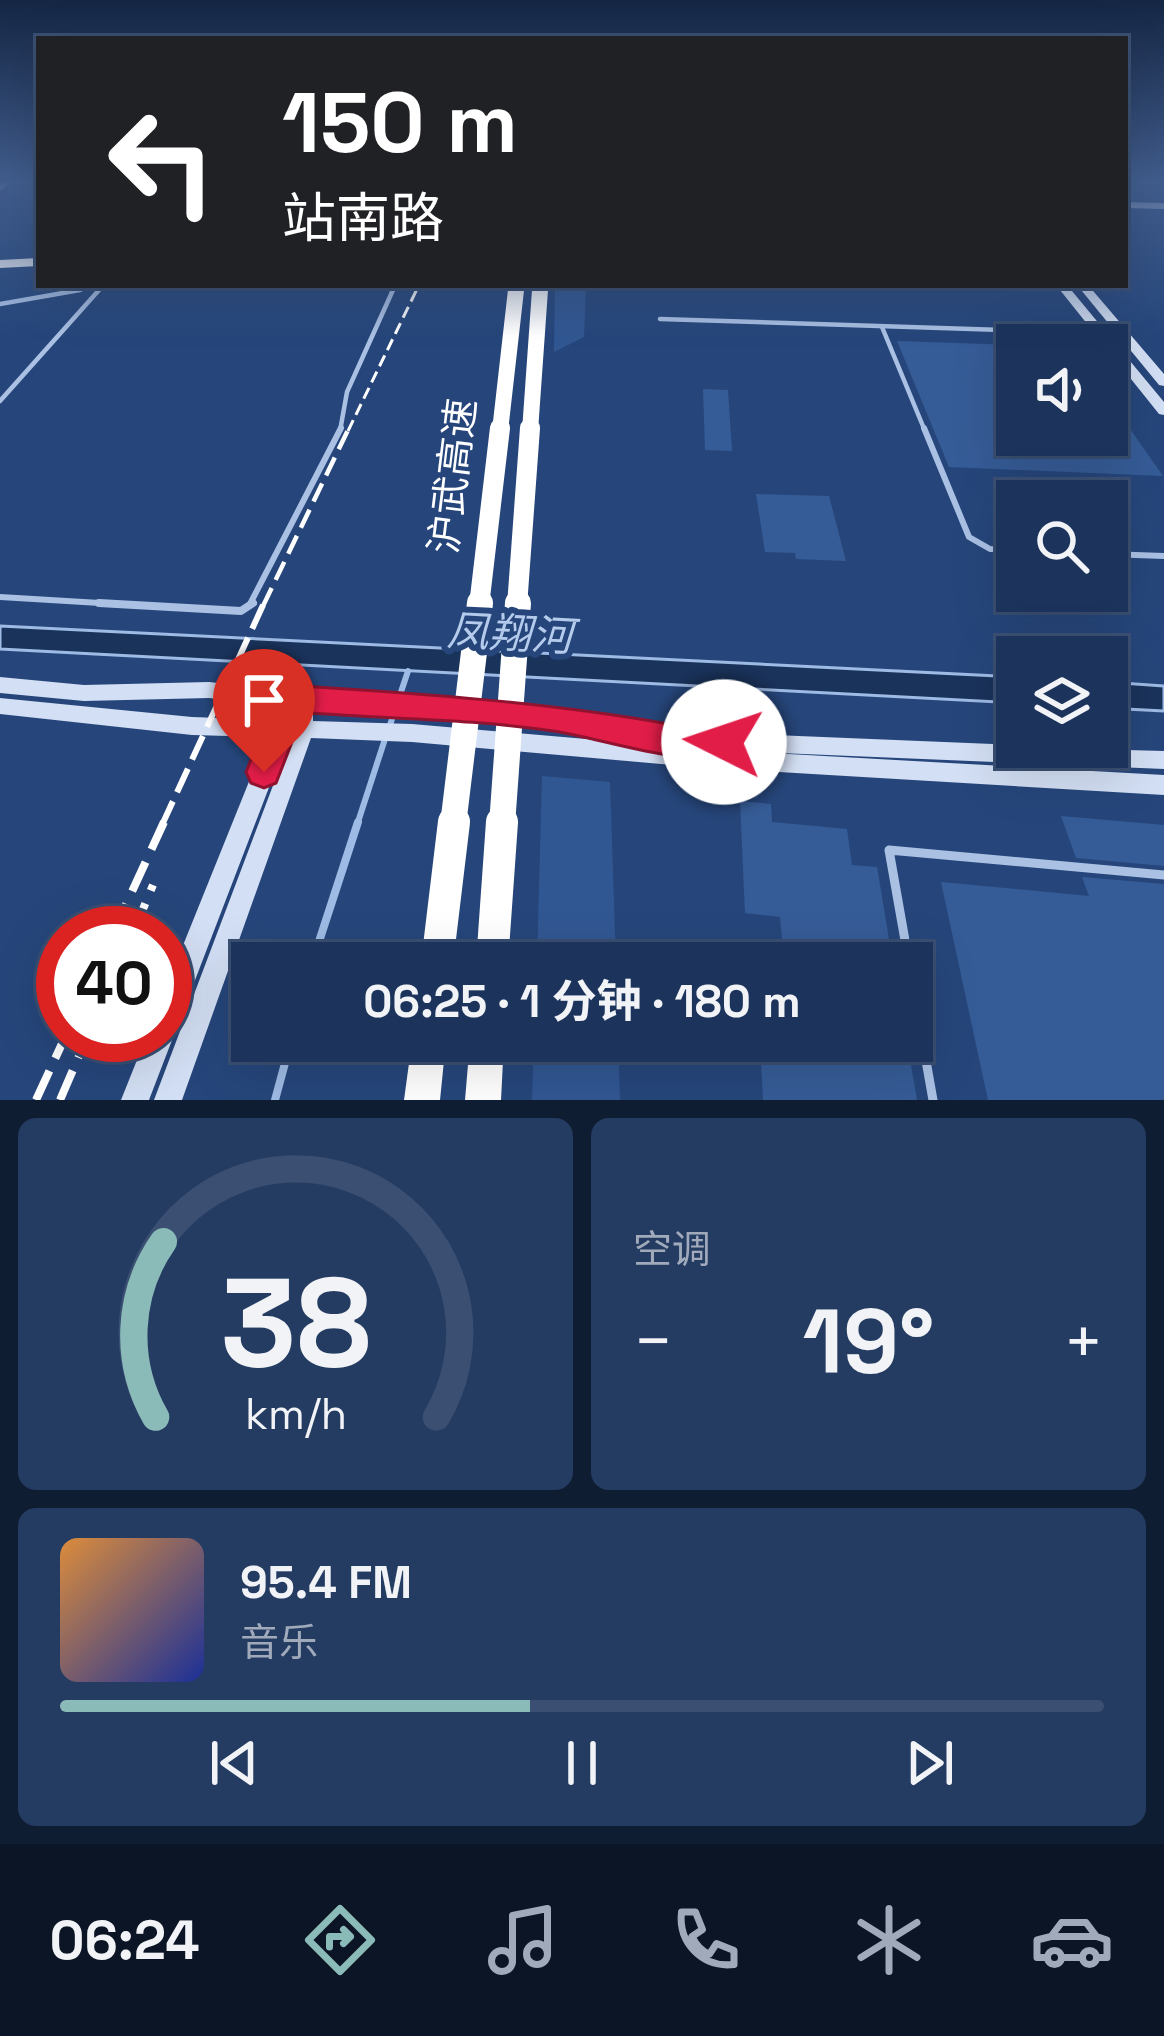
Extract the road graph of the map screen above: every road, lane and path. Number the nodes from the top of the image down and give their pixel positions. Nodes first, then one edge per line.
1 (36, 260) edge
2 (0, 262) edge
3 (93, 288) edge
4 (103, 288) edge
5 (394, 288) edge
6 (518, 288) edge
7 (540, 288) edge
8 (1063, 288) edge
9 (1085, 288) edge
10 (0, 304) edge
11 (660, 319) dead end
12 (1093, 324) edge
13 (882, 327) junction
14 (996, 330) edge
15 (1128, 367) edge
16 (1164, 382) edge
17 (0, 401) edge
18 (1164, 411) edge
19 (996, 549) edge
20 (1128, 555) edge
21 (1164, 556) edge
22 (0, 598) edge
23 (0, 685) edge
24 (302, 699) junction
25 (0, 706) edge
26 (412, 721) junction
27 (292, 731) junction
28 (1164, 760) edge
29 (1164, 785) edge
30 (1164, 875) edge
31 (440, 942) edge
32 (493, 942) edge
33 (905, 942) edge
34 (192, 961) edge
35 (150, 1062) edge
36 (427, 1062) edge
37 (486, 1062) edge
38 (926, 1062) edge
39 (135, 1100) edge
40 (168, 1100) edge
41 (422, 1100) edge
42 (483, 1100) edge
43 (933, 1100) edge

1 - 2 highway
3 - 10 lane
4 - 17 lane
5 - 22 lane
6 - 31 highway, 沪武高速, bridge
7 - 32 highway, 沪武高速, bridge
8 - 12 street
9 - 16 street
11 - 13 lane
13 - 14 lane
13 - 19 lane
15 - 18 street
20 - 21 lane
23 - 24 street
24 - 26 street
24 - 27 street
25 - 27 street
26 - 27 street
26 - 28 street
26 - 29 street
27 - 34 street
27 - 40 street
30 - 33 lane
35 - 39 street
36 - 41 highway
37 - 42 highway
38 - 43 lane

